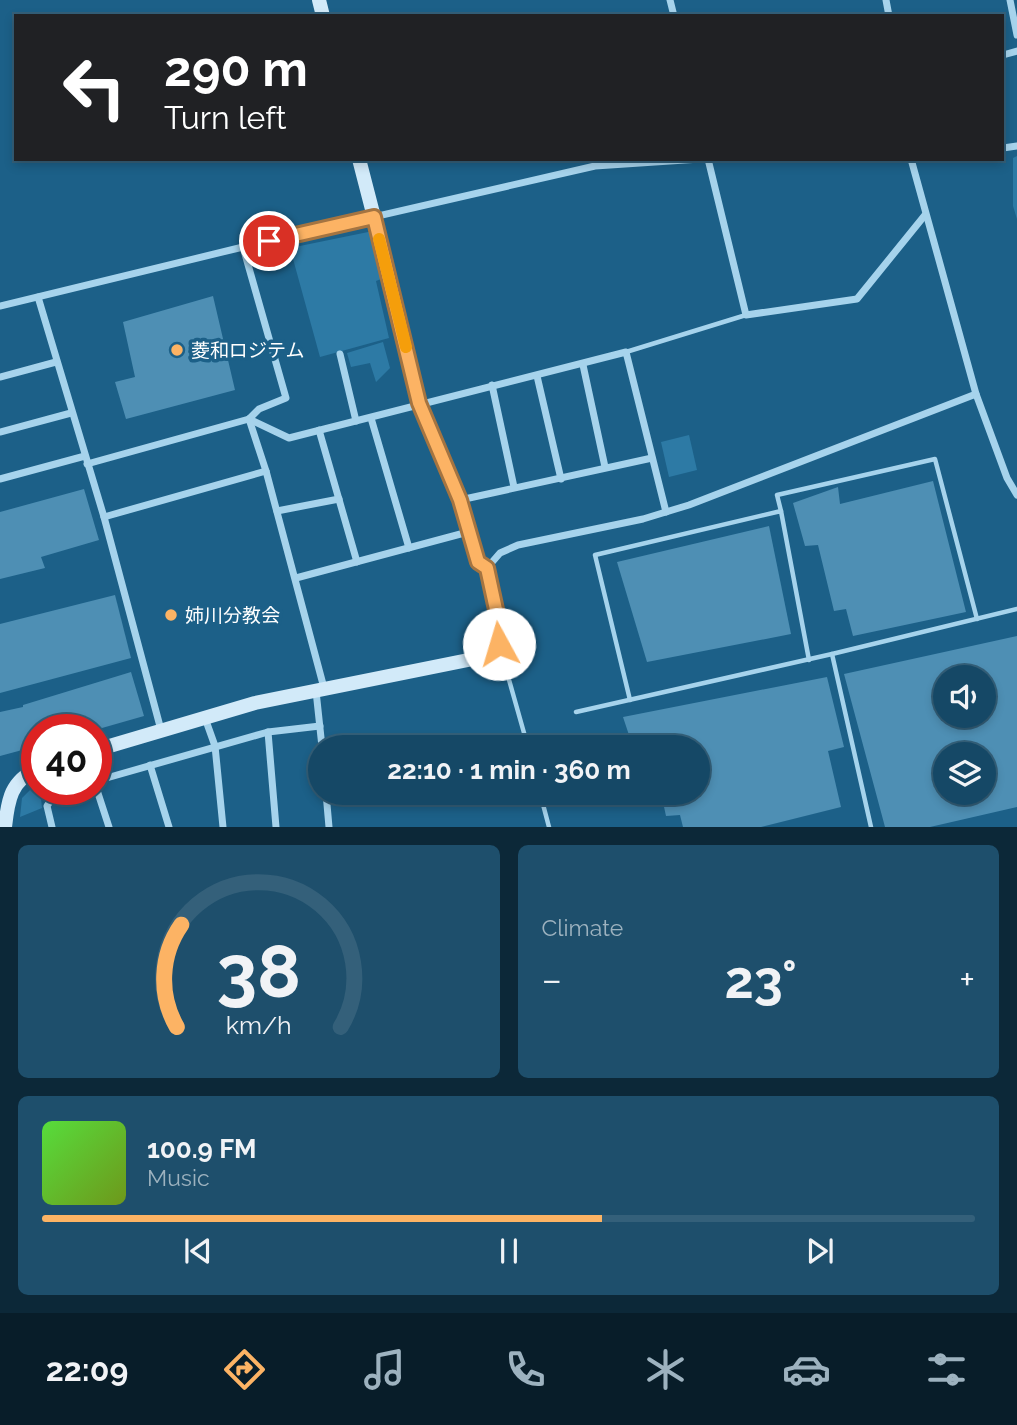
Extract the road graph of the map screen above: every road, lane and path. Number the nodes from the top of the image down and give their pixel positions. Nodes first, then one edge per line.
1 (1010, 0) edge
2 (1017, 35) edge
3 (360, 161) edge
4 (670, 161) edge
5 (708, 161) edge
6 (912, 161) edge
7 (925, 215) junction
8 (374, 217) junction
9 (243, 247) junction
10 (38, 297) junction
11 (0, 306) edge
12 (746, 315) junction
13 (626, 352) junction
14 (340, 354) dead end
15 (56, 362) junction
16 (583, 365) junction
17 (537, 376) junction
18 (0, 377) edge
19 (492, 385) junction
20 (976, 394) junction
21 (419, 403) junction
22 (71, 413) junction
23 (371, 418) junction
24 (249, 419) junction
25 (356, 421) junction
26 (320, 430) junction
27 (0, 432) edge
28 (652, 458) junction
29 (86, 460) junction
30 (605, 467) junction
31 (266, 471) junction
32 (561, 478) junction
33 (0, 479) edge
34 (514, 487) junction
35 (1017, 495) edge
36 (339, 499) junction
37 (460, 500) junction
38 (277, 511) junction
39 (781, 511) junction
40 (667, 512) junction
41 (104, 517) junction
42 (468, 532) junction
43 (409, 548) junction
44 (357, 562) junction
45 (487, 568) junction
46 (296, 578) junction
47 (1017, 609) edge
48 (977, 619) junction
49 (500, 628) joint
50 (499, 644) junction
51 (832, 654) junction
52 (809, 660) junction
53 (320, 689) junction
54 (630, 700) junction
55 (576, 712) dead end
56 (204, 717) junction
57 (320, 726) junction
58 (161, 731) junction
59 (268, 732) junction
60 (321, 735) edge
61 (525, 735) edge
62 (112, 745) edge
63 (215, 746) junction
64 (150, 765) junction
65 (112, 776) edge
66 (21, 779) edge
67 (48, 805) edge
68 (102, 805) edge
69 (327, 805) edge
70 (543, 805) edge
71 (168, 826) edge
72 (5, 827) edge
73 (52, 827) edge
74 (109, 827) edge
75 (223, 827) edge
76 (276, 827) edge
77 (329, 827) edge
78 (549, 827) edge
79 (870, 827) edge

1 - 2 street
3 - 8 street
4 - 8 street
5 - 12 street
6 - 7 street
7 - 12 street
7 - 20 street
8 - 9 street
8 - 21 street
9 - 10 street
9 - 24 street
10 - 11 street
10 - 15 street
12 - 13 lane
13 - 16 street
13 - 28 street
14 - 25 street
15 - 18 street
15 - 22 street
16 - 17 street
16 - 30 street
17 - 19 street
17 - 32 street
19 - 21 street
19 - 34 street
20 - 35 street
20 - 40 street
21 - 23 street
21 - 37 street
22 - 27 street
22 - 29 street
23 - 25 street
23 - 43 street
24 - 26 street
24 - 29 street
24 - 31 street
25 - 26 street
26 - 36 street
28 - 30 street
28 - 40 street
29 - 33 street
29 - 41 street
30 - 32 street
31 - 38 street
31 - 41 street
32 - 34 street
34 - 37 street
36 - 38 street
36 - 44 street
37 - 42 street
38 - 46 street
39 - 48 lane
39 - 52 lane
39 - 54 lane
40 - 45 street
41 - 58 street
42 - 43 street
42 - 45 street
43 - 44 street
44 - 46 street
45 - 49 street
46 - 53 street
47 - 48 lane
48 - 51 lane
49 - 50 street
50 - 53 street
50 - 61 lane
51 - 52 lane
51 - 79 lane
52 - 54 lane
53 - 56 street
53 - 57 street
54 - 55 lane
56 - 58 street
56 - 63 street
57 - 59 street
57 - 60 street
58 - 62 street
59 - 63 street
59 - 76 street
63 - 64 street
63 - 75 street
64 - 65 street
64 - 71 street
66 - 72 street
67 - 73 street
68 - 74 street
69 - 77 street
70 - 78 lane

